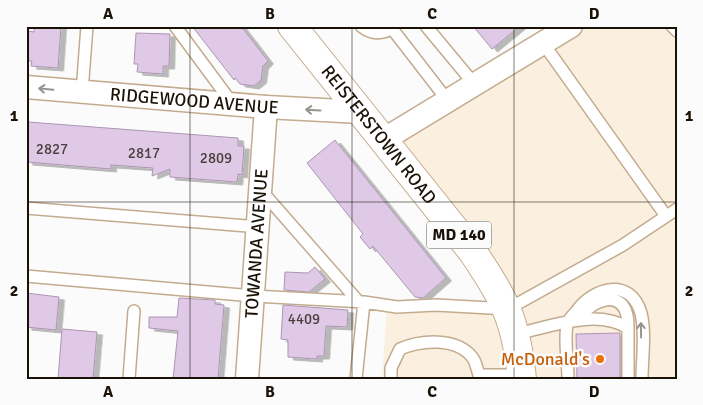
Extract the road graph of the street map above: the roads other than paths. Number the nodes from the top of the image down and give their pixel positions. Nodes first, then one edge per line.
1 (87, 26) edge
2 (175, 26) edge
3 (292, 26) edge
4 (361, 26) edge
5 (426, 26) edge
6 (672, 26) edge
7 (391, 28) edge
8 (677, 31) edge
9 (555, 33) edge
10 (475, 85) junction
11 (26, 87) edge
12 (82, 92) junction
13 (448, 101) junction
14 (234, 105) junction
15 (266, 107) junction
16 (361, 112) junction
17 (383, 140) junction
18 (267, 197) dead end
19 (26, 208) edge
20 (677, 209) edge
21 (666, 216) junction
22 (258, 228) junction
23 (26, 276) edge
24 (253, 296) junction
25 (361, 301) junction
26 (508, 309) junction
27 (134, 311) dead end
28 (580, 321) junction
29 (567, 324) junction
30 (628, 328) junction
31 (516, 334) junction
32 (479, 377) edge
33 (522, 377) edge
34 (129, 379) edge
35 (247, 379) edge
36 (356, 379) edge
37 (391, 379) edge
38 (568, 379) edge
39 (628, 379) edge
40 (642, 379) edge

1 - 12 lane
2 - 14 lane
3 - 16 main road, REISTERSTOWN ROAD / MD 140
4 - 7 lane
5 - 10 lane
6 - 8 lane
7 - 13 lane
9 - 10 street
9 - 21 lane
10 - 13 street
12 -> 11 street, RIDGEWOOD AVENUE
12 - 14 street, RIDGEWOOD AVENUE
13 - 17 street
14 - 15 street, RIDGEWOOD AVENUE
16 -> 15 street, RIDGEWOOD AVENUE
15 - 22 street, TOWANDA AVENUE
16 - 17 main road, REISTERSTOWN ROAD / MD 140
17 - 26 main road, REISTERSTOWN ROAD / MD 140
18 - 25 lane
19 - 22 lane
20 - 21 lane
21 - 26 lane
22 - 24 street, TOWANDA AVENUE
23 - 24 lane
24 - 25 lane
24 - 35 street, TOWANDA AVENUE
25 - 26 lane
25 - 36 lane
26 - 31 main road, REISTERSTOWN ROAD / MD 140
27 - 34 lane
28 - 29 lane
28 - 30 lane
28 - 30 lane
29 - 31 lane
29 - 38 lane
40 -> 29 lane
30 - 39 lane
31 - 33 main road, REISTERSTOWN ROAD / MD 140
32 - 33 lane
32 - 37 lane

